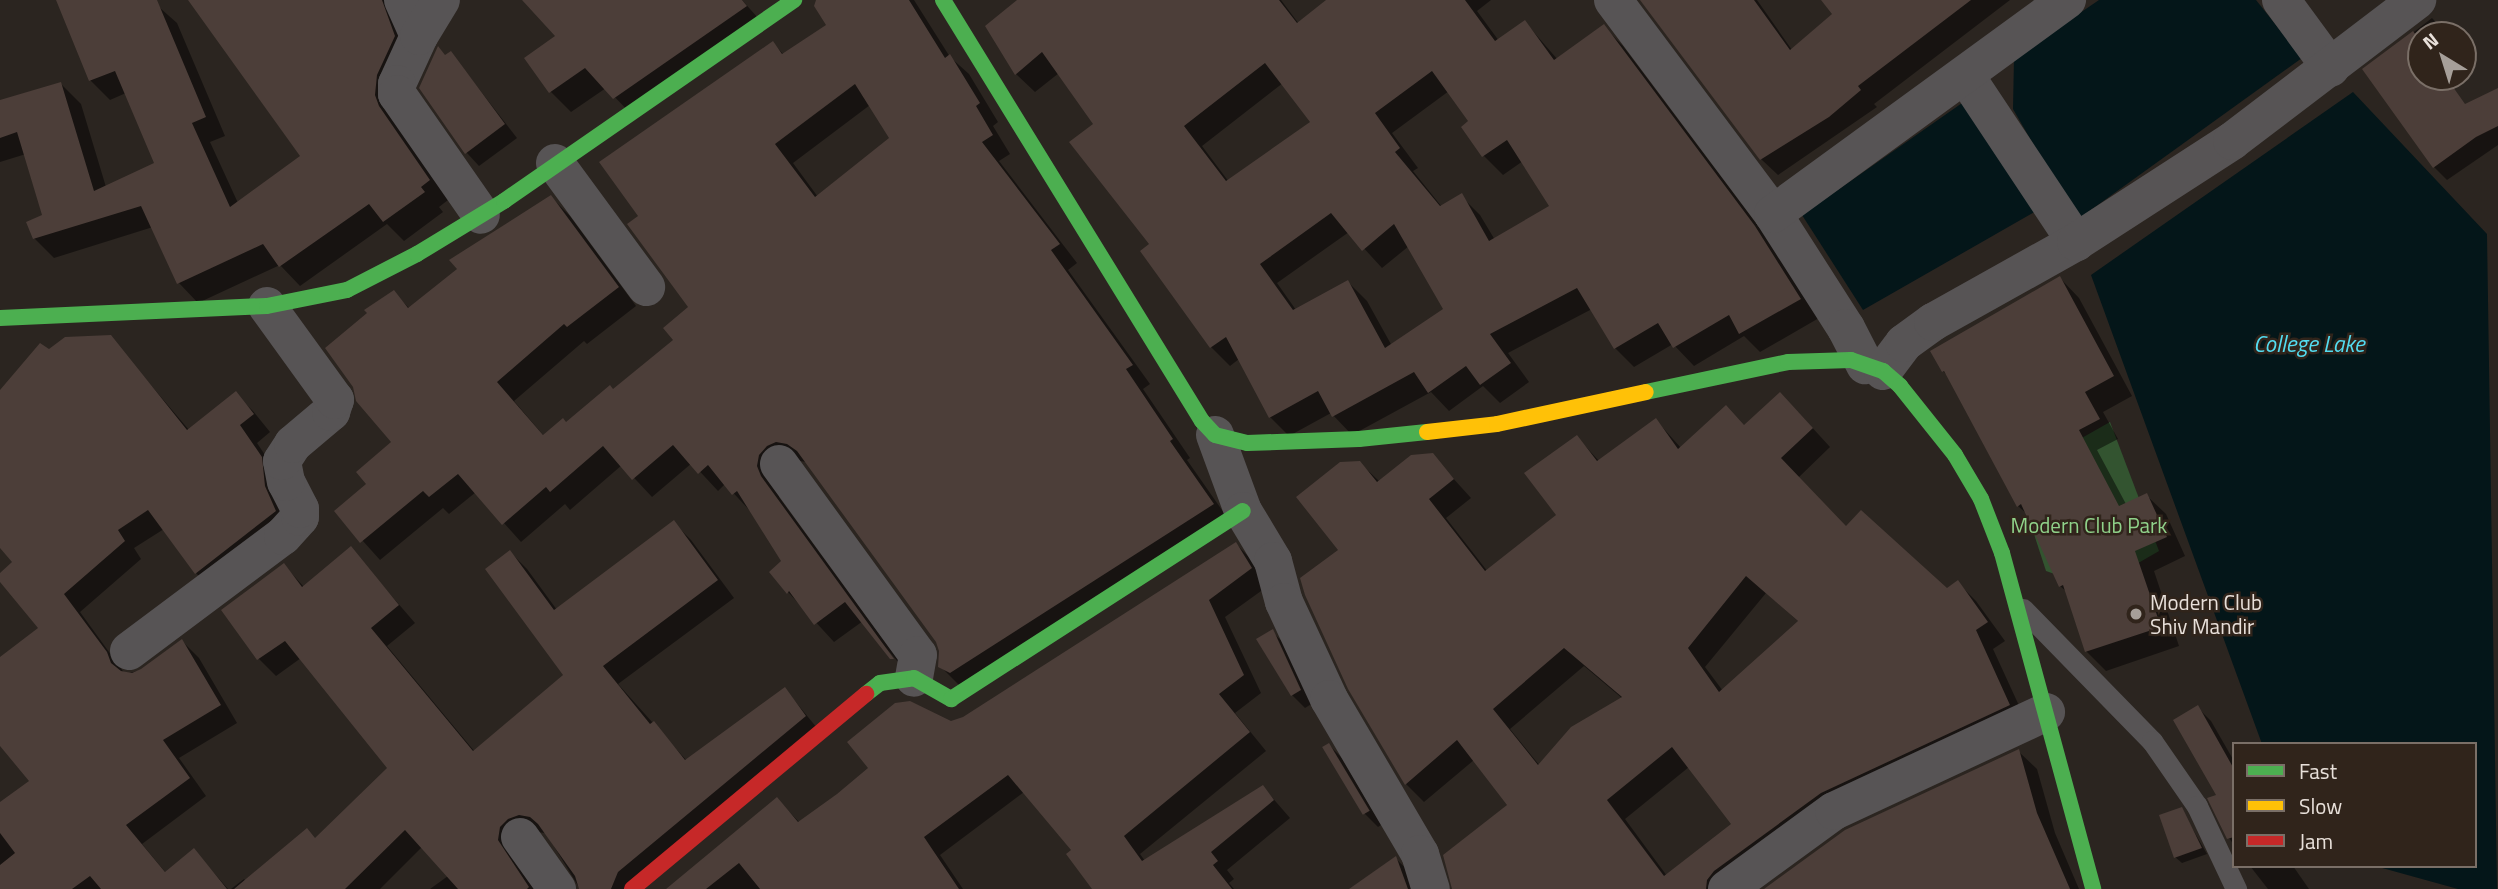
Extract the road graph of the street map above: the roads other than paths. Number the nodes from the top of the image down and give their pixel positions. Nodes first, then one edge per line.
1 (403, 0) edge
2 (441, 0) edge
3 (794, 0) edge
4 (943, 0) edge
5 (1613, 0) edge
6 (2067, 0) edge
7 (2281, 0) edge
8 (2417, 0) edge
9 (419, 36) junction
10 (2331, 68) junction
11 (1974, 88) junction
12 (555, 163) junction
13 (1773, 214) junction
14 (481, 215) junction
15 (2076, 242) junction
16 (646, 287) dead end
17 (267, 306) junction
18 (0, 318) edge
19 (1874, 368) junction
20 (1215, 435) junction
21 (779, 464) dead end
22 (1243, 511) junction
23 (2014, 600) junction
24 (129, 651) dead end
25 (914, 678) junction
26 (2046, 712) junction
27 (520, 837) dead end
28 (557, 889) edge
29 (632, 889) edge
30 (1431, 889) edge
31 (1727, 889) edge
32 (2093, 889) edge
33 (2236, 889) edge

1 - 9 street
2 - 9 street
3 - 12 main road
4 - 20 main road
5 - 13 street
6 - 11 street
7 - 10 street
8 - 10 street
9 - 14 street
10 - 15 street
11 - 13 street
11 - 15 street
12 - 14 main road
12 - 16 street
13 - 19 street
14 - 17 main road
15 - 19 street
17 - 18 main road
17 - 24 street
19 - 20 main road
19 - 23 main road
20 - 22 street
21 - 25 street
22 - 25 main road
22 - 30 street
23 - 26 main road
23 - 33 lane
25 - 29 main road
26 - 31 street
26 - 32 main road
27 - 28 street

